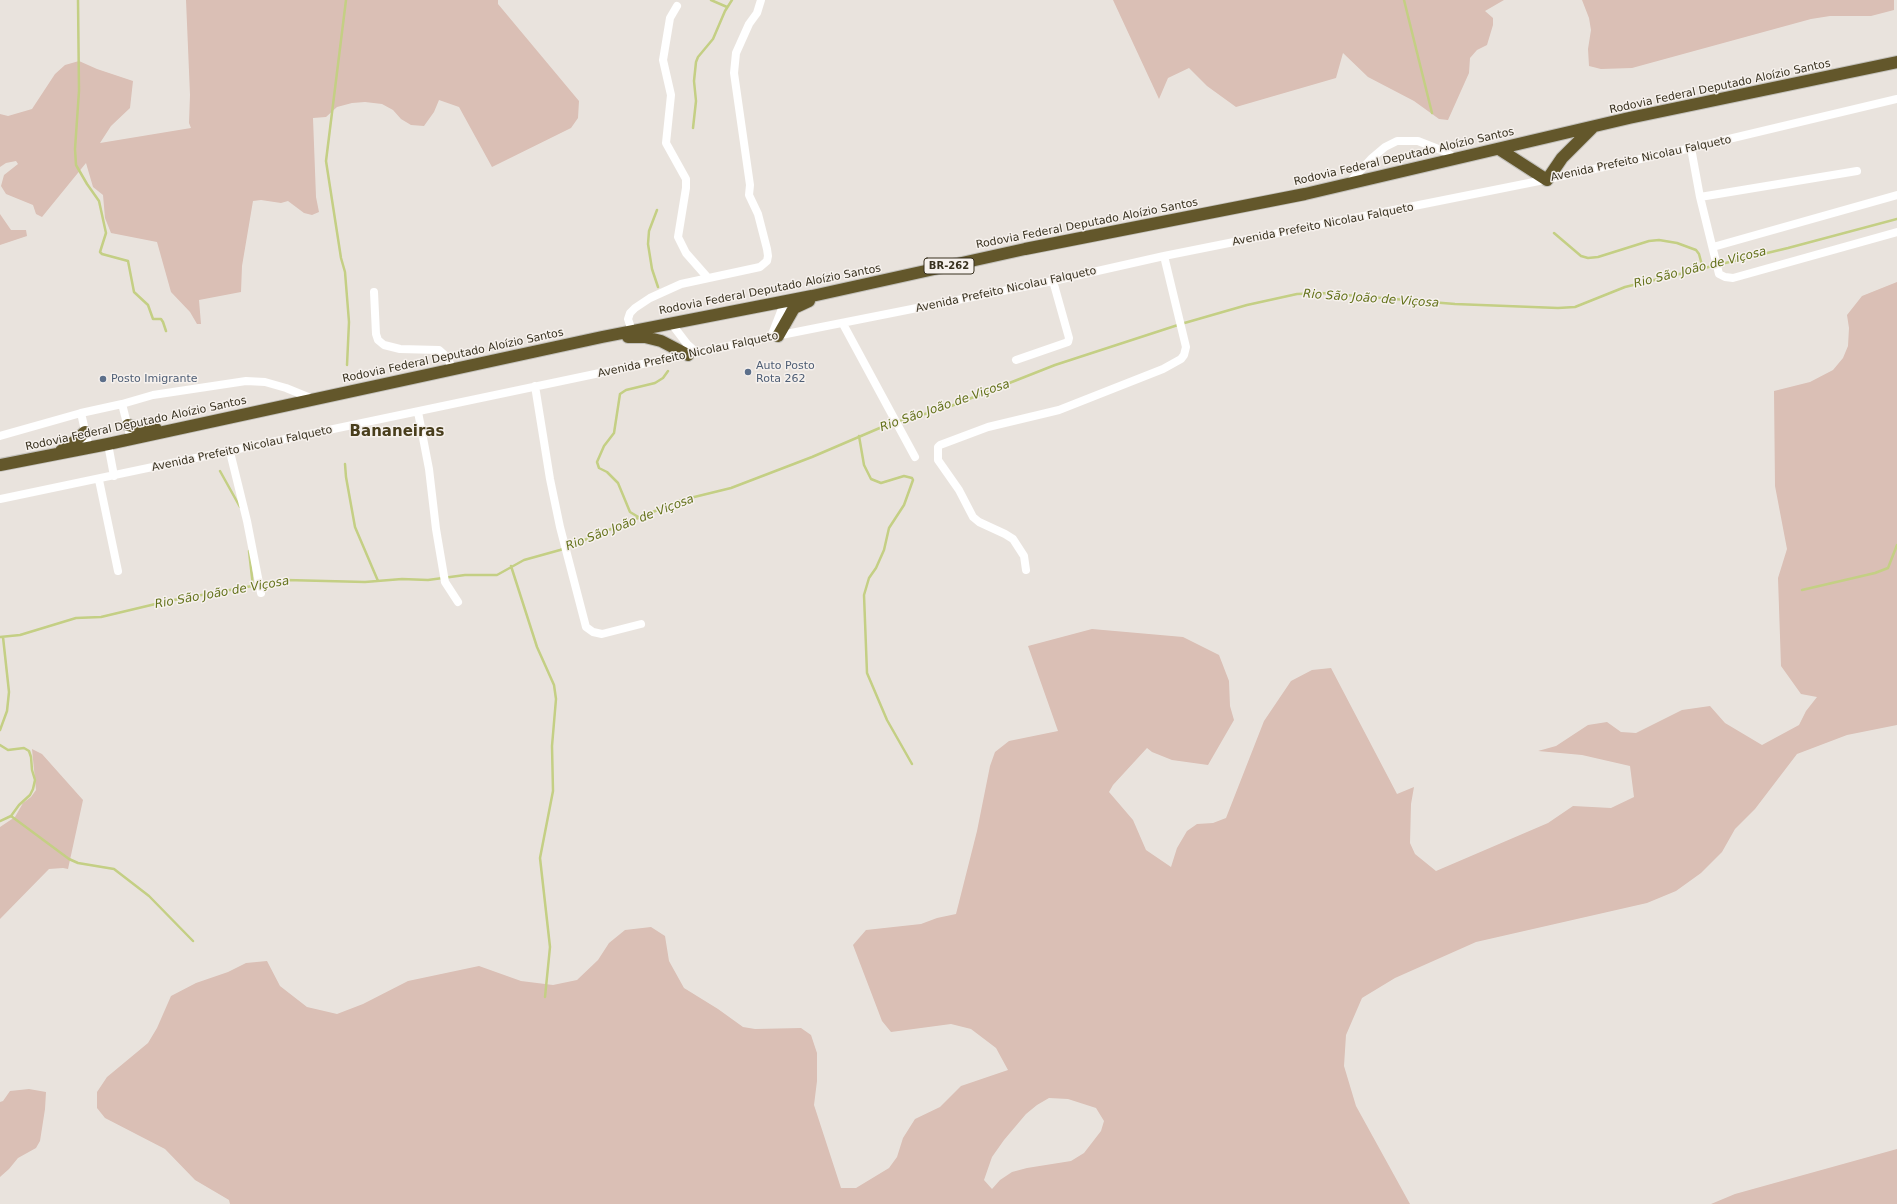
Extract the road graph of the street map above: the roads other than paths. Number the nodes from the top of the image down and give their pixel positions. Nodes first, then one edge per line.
1 (761, 0) edge
2 (677, 6) dead end
3 (1897, 62) edge
4 (1897, 99) edge
5 (1592, 128) junction
6 (1691, 148) junction
7 (1499, 149) junction
8 (1454, 158) junction
9 (1857, 171) dead end
10 (1547, 180) junction
11 (1347, 185) junction
12 (1897, 195) edge
13 (1700, 197) junction
14 (1897, 232) edge
15 (1713, 248) junction
16 (1164, 256) junction
17 (708, 278) junction
18 (1053, 281) junction
19 (847, 288) junction
20 (374, 292) dead end
21 (785, 301) junction
22 (671, 323) junction
23 (843, 324) junction
24 (632, 331) junction
25 (602, 336) junction
26 (774, 336) junction
27 (692, 354) junction
28 (1016, 360) dead end
29 (452, 370) junction
30 (535, 386) junction
31 (313, 399) junction
32 (122, 404) junction
33 (81, 412) junction
34 (418, 412) junction
35 (128, 425) junction
36 (175, 430) junction
37 (85, 432) junction
38 (0, 436) edge
39 (131, 439) junction
40 (108, 444) junction
41 (89, 448) junction
42 (230, 452) junction
43 (55, 455) junction
44 (915, 457) dead end
45 (0, 465) edge
46 (114, 476) junction
47 (99, 480) junction
48 (0, 499) edge
49 (1026, 570) dead end
50 (118, 571) dead end
51 (260, 590) dead end
52 (458, 602) dead end
53 (641, 624) dead end

1 - 17 street
2 - 17 street
3 - 5 highway, Rodovia Federal Deputado Aloízio Santos / BR-262
4 - 6 street, Avenida Prefeito Nicolau Falqueto
5 - 7 highway, Rodovia Federal Deputado Aloízio Santos / BR-262
5 - 10 highway
6 - 10 street, Avenida Prefeito Nicolau Falqueto
6 - 13 street
7 - 8 highway, Rodovia Federal Deputado Aloízio Santos / BR-262
7 - 10 highway
8 - 11 highway, Rodovia Federal Deputado Aloízio Santos / BR-262
8 - 11 street
9 - 13 street
10 - 16 street, Avenida Prefeito Nicolau Falqueto
11 - 19 highway, Rodovia Federal Deputado Aloízio Santos / BR-262
12 - 15 street
13 - 15 street
14 - 15 street
16 - 18 street, Avenida Prefeito Nicolau Falqueto
16 - 49 street
17 - 24 street
18 - 23 street, Avenida Prefeito Nicolau Falqueto
18 - 28 street
19 - 21 highway, Rodovia Federal Deputado Aloízio Santos / BR-262
19 - 26 highway
20 - 29 street
21 - 22 highway, Rodovia Federal Deputado Aloízio Santos / BR-262
21 - 26 street
22 - 24 highway, Rodovia Federal Deputado Aloízio Santos / BR-262
22 - 27 street
23 - 26 street, Avenida Prefeito Nicolau Falqueto
23 - 44 street
24 - 25 highway, Rodovia Federal Deputado Aloízio Santos / BR-262
25 - 27 highway
25 - 29 highway, Rodovia Federal Deputado Aloízio Santos / BR-262
26 - 27 street, Avenida Prefeito Nicolau Falqueto
27 - 30 street, Avenida Prefeito Nicolau Falqueto
29 - 31 highway, Rodovia Federal Deputado Aloízio Santos / BR-262
30 - 34 street, Avenida Prefeito Nicolau Falqueto
30 - 53 street
31 - 32 street
31 - 36 highway, Rodovia Federal Deputado Aloízio Santos / BR-262
32 - 33 street
32 - 35 street
33 - 37 street
33 - 38 street
34 - 42 street, Avenida Prefeito Nicolau Falqueto
34 - 52 street
35 - 36 highway
35 - 39 street
36 - 39 highway, Rodovia Federal Deputado Aloízio Santos / BR-262
37 - 41 street
37 - 43 highway
39 - 40 highway, Rodovia Federal Deputado Aloízio Santos / BR-262
40 - 41 highway, Rodovia Federal Deputado Aloízio Santos / BR-262
40 - 46 street
41 - 43 highway, Rodovia Federal Deputado Aloízio Santos / BR-262
42 - 46 street, Avenida Prefeito Nicolau Falqueto
42 - 51 street
43 - 45 highway, Rodovia Federal Deputado Aloízio Santos / BR-262
46 - 47 street, Avenida Prefeito Nicolau Falqueto
47 - 48 street, Avenida Prefeito Nicolau Falqueto
47 - 50 street

